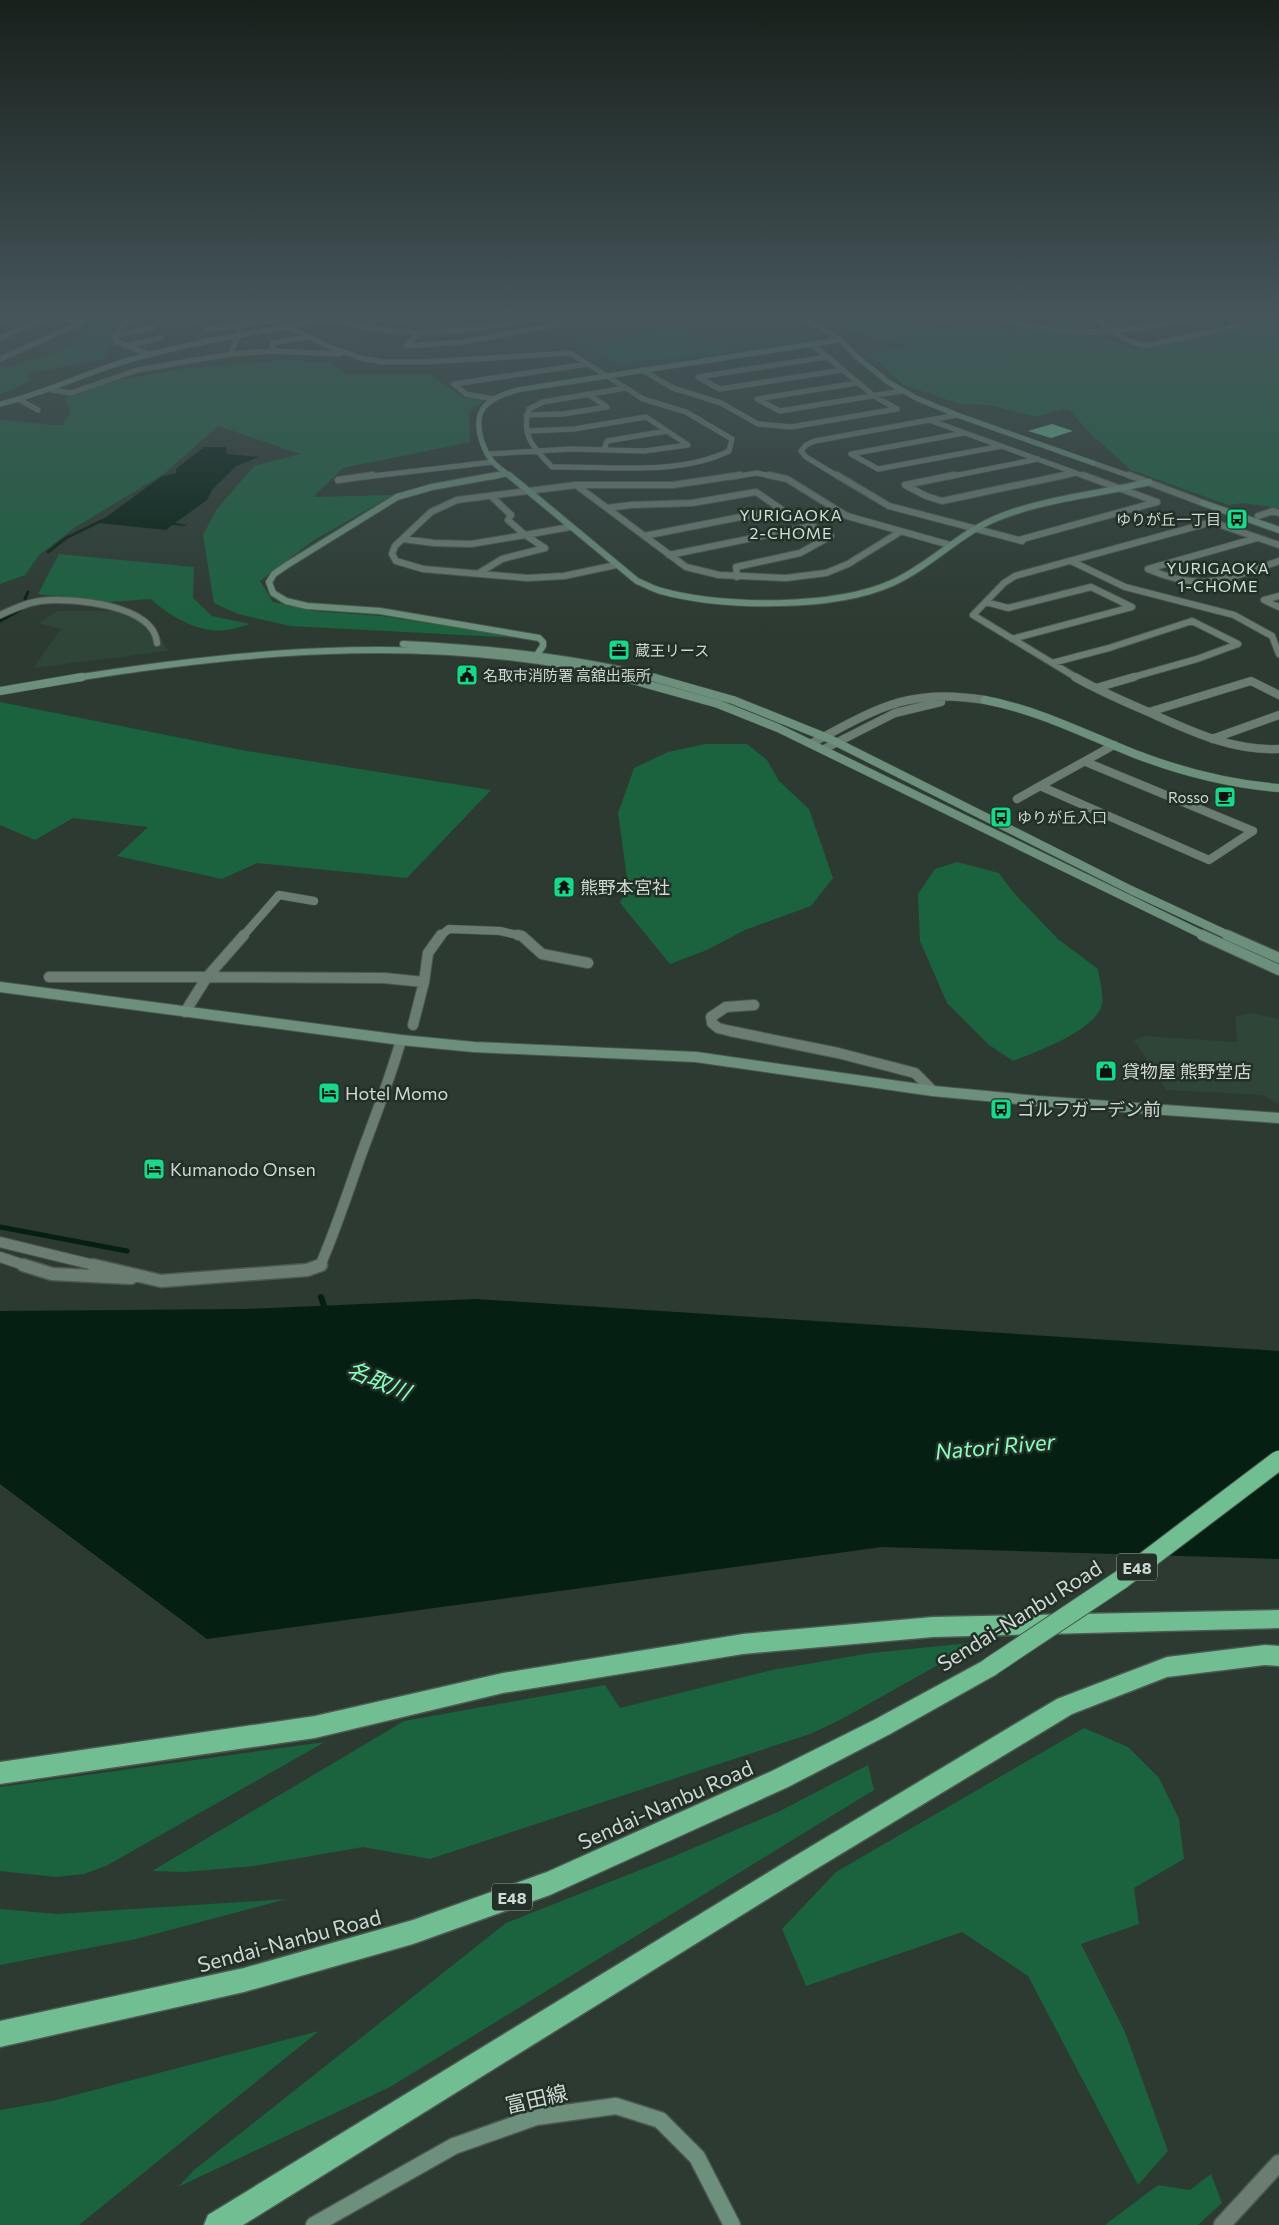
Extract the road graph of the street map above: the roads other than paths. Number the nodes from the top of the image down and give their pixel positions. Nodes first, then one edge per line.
1 (480, 422) edge
2 (527, 422) edge
3 (617, 422) edge
4 (654, 422) edge
5 (704, 422) edge
6 (754, 422) edge
7 (821, 422) edge
8 (927, 422) edge
9 (934, 422) edge
10 (974, 422) edge
11 (667, 430) junction
12 (529, 431) junction
13 (964, 433) junction
14 (1002, 446) junction
15 (535, 450) junction
16 (604, 450) junction
17 (487, 454) junction
18 (1038, 459) junction
19 (493, 462) junction
20 (1076, 473) junction
21 (506, 474) junction
22 (338, 480) dead end
23 (1146, 483) junction
24 (576, 485) junction
25 (1120, 489) junction
26 (528, 492) junction
27 (491, 496) junction
28 (607, 508) junction
29 (1279, 513) edge
30 (1258, 516) dead end
31 (570, 526) junction
32 (975, 529) junction
33 (1279, 530) edge
34 (900, 532) junction
35 (525, 535) junction
36 (644, 536) junction
37 (1257, 538) junction
38 (403, 539) junction
39 (950, 545) junction
40 (1279, 545) edge
41 (668, 555) junction
42 (1071, 561) junction
43 (1279, 562) edge
44 (616, 565) junction
45 (478, 573) junction
46 (737, 577) junction
47 (1279, 596) edge
48 (986, 602) junction
49 (1279, 607) edge
50 (0, 615) edge
51 (1012, 639) junction
52 (158, 643) dead end
53 (1279, 654) edge
54 (535, 657) junction
55 (1052, 663) junction
56 (0, 684) edge
57 (1096, 688) junction
58 (0, 691) edge
59 (1279, 695) edge
60 (985, 700) junction
61 (1149, 712) junction
62 (1279, 715) edge
63 (824, 737) junction
64 (1212, 739) junction
65 (836, 742) junction
66 (812, 743) junction
67 (1114, 745) junction
68 (824, 749) junction
69 (1279, 749) edge
70 (1086, 762) junction
71 (1040, 786) junction
72 (1279, 788) edge
73 (1017, 799) dead end
74 (314, 901) dead end
75 (1279, 958) edge
76 (588, 963) dead end
77 (1279, 970) edge
78 (49, 977) dead end
79 (207, 977) junction
80 (424, 982) junction
81 (0, 987) edge
82 (754, 1005) dead end
83 (185, 1012) junction
84 (413, 1025) dead end
85 (401, 1040) junction
86 (933, 1091) junction
87 (1279, 1118) edge
88 (0, 1242) edge
89 (0, 1257) edge
90 (154, 1279) junction
91 (1279, 1460) edge
92 (1279, 1619) edge
93 (1279, 1656) edge
94 (0, 1773) edge
95 (0, 2034) edge
96 (1279, 2163) edge
97 (218, 2225) edge
98 (314, 2225) edge
99 (732, 2225) edge
100 (1222, 2225) edge

1 - 17 street
2 - 12 street
3 - 12 street
4 - 11 street
5 - 15 street
6 - 7 street
8 - 32 street
9 - 13 street
10 - 23 street
11 - 16 street
11 - 16 street
12 - 15 street
13 - 14 street
13 - 14 street
14 - 18 street
15 - 16 street
15 - 17 street
17 - 19 street
18 - 20 street
18 - 20 street
19 - 21 street
19 - 22 street
20 - 25 street
21 - 26 street
21 - 54 street
23 - 25 street
23 - 33 street
24 - 26 street
24 - 28 street
24 - 34 street
25 - 32 street
25 - 32 street
26 - 27 street
26 - 31 street
27 - 35 street
27 - 38 street
28 - 36 street
28 - 36 street
29 - 30 street
31 - 35 street
31 - 44 street
32 - 39 street
34 - 39 street
34 - 46 street
35 - 38 street
35 - 45 street
36 - 41 street
37 - 40 street
37 - 42 street
37 - 43 street
38 - 45 street
39 - 44 street
41 - 46 street
41 - 46 street
42 - 48 street
42 - 53 street
44 - 45 street
47 - 49 street
48 - 51 street
48 - 51 street
50 - 52 street
51 - 55 street
54 - 56 street
54 - 58 street
54 - 63 street
54 - 66 street
55 - 57 street
55 - 57 street
57 - 61 street
59 - 61 street
60 - 63 street
60 - 65 street
60 - 67 street
61 - 64 street
62 - 64 street
63 - 65 street
63 - 66 street
64 - 69 street
65 - 68 street
65 - 75 street
66 - 68 street
67 - 70 street
67 - 72 street
68 - 77 street
70 - 71 street
70 - 71 street
71 - 73 street
74 - 79 street
76 - 80 street
78 - 79 street
79 - 80 street
79 - 83 street
80 - 84 street
81 - 83 street
82 - 86 street
83 - 85 street
85 - 86 street
85 - 90 street
86 - 87 street
88 - 90 street
89 - 90 street
91 - 95 highway, Sendai-Nanbu Road / E48, bridge
92 - 94 highway
93 - 97 highway
96 - 100 street
98 - 99 street, 富田線

